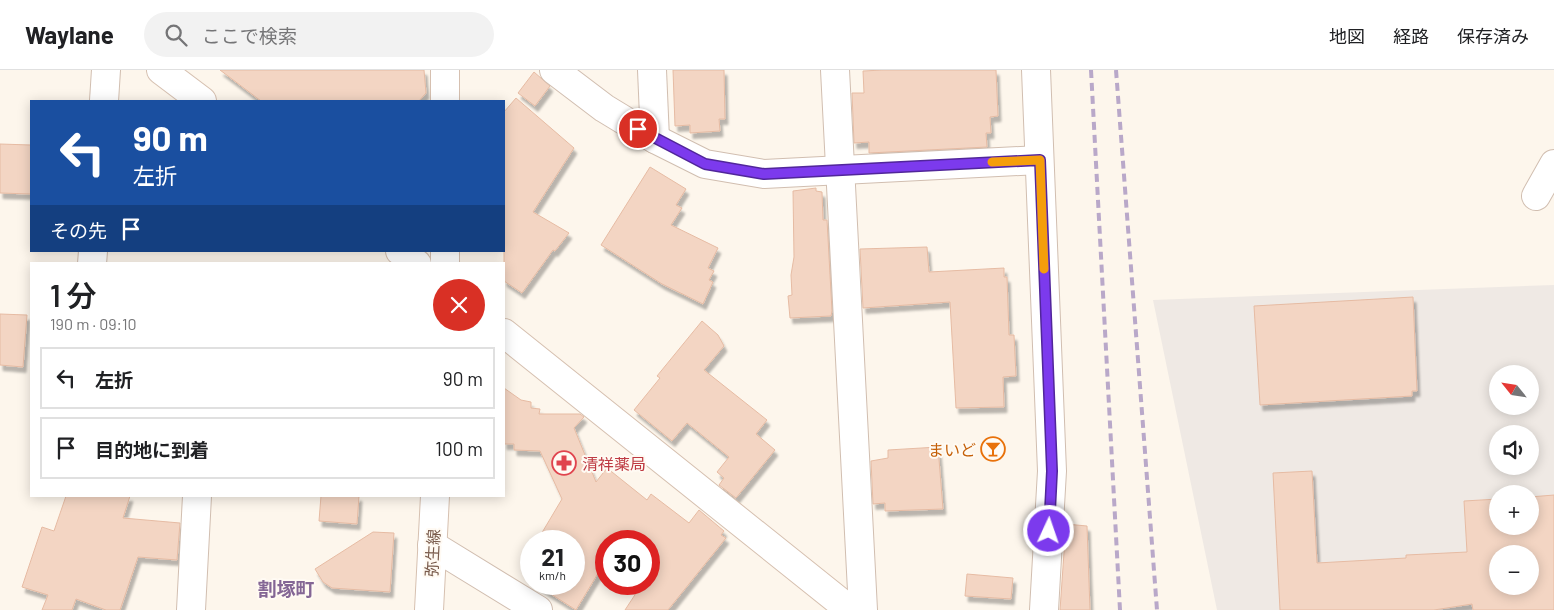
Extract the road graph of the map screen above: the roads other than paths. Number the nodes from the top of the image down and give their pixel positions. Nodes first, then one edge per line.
1 (106, 70) edge
2 (160, 70) edge
3 (445, 70) edge
4 (554, 70) edge
5 (652, 70) edge
6 (835, 70) edge
7 (1036, 70) edge
8 (104, 100) edge
9 (201, 100) edge
10 (445, 100) edge
11 (655, 139) junction
12 (1040, 160) junction
13 (1554, 164) edge
14 (840, 170) junction
15 (1536, 196) dead end
16 (401, 252) edge
17 (414, 262) edge
18 (505, 333) edge
19 (197, 497) edge
20 (435, 497) edge
21 (432, 545) junction
22 (191, 610) edge
23 (429, 610) edge
24 (538, 610) edge
25 (850, 610) edge
26 (863, 610) edge
27 (1044, 610) edge

1 - 8 street
2 - 9 street
3 - 10 street
4 - 11 street
5 - 11 street
6 - 14 street
7 - 12 street
11 - 14 street
12 - 14 street
12 - 27 street
13 - 15 street
14 - 26 street
16 - 17 street
18 - 25 street
19 - 22 street
20 - 21 street, 弥生線
21 - 23 street, 弥生線
21 - 24 street

